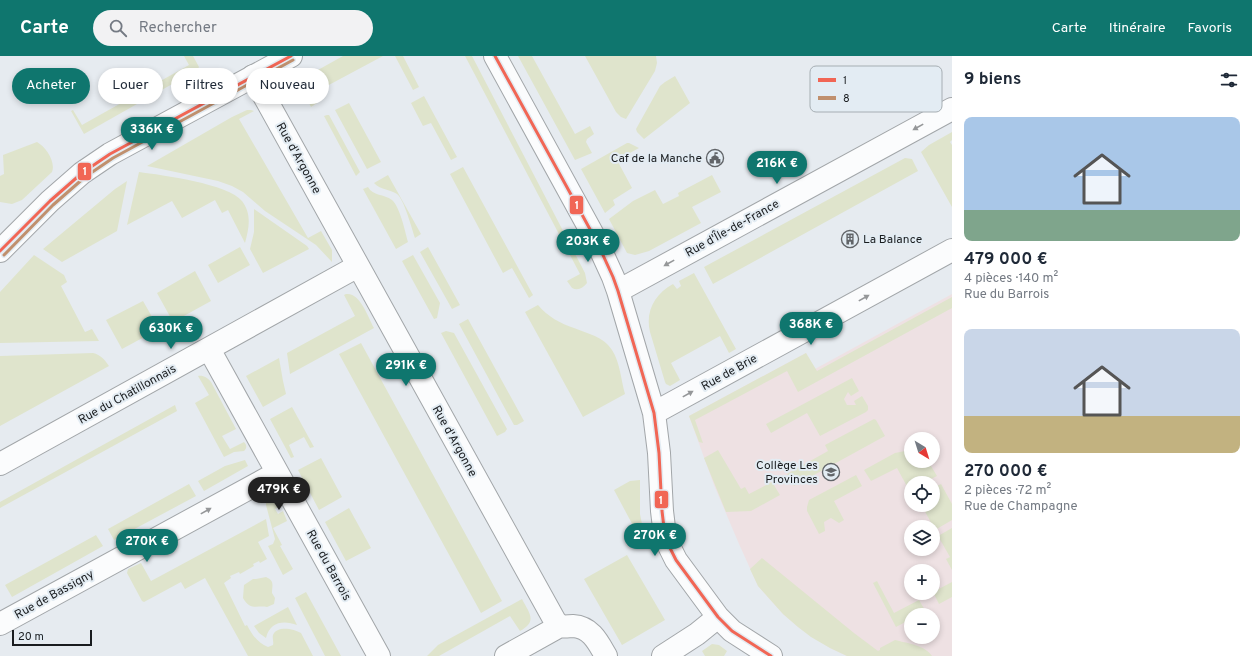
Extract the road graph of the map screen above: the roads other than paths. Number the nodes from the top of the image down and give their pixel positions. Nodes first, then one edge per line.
1 (291, 56) edge
2 (495, 56) edge
3 (269, 68) edge
4 (246, 80) edge
5 (269, 104) edge
6 (952, 109) edge
7 (3, 241) edge
8 (952, 250) edge
9 (358, 266) junction
10 (618, 291) junction
11 (209, 349) junction
12 (654, 413) junction
13 (0, 464) edge
14 (277, 473) junction
15 (718, 617) junction
16 (0, 624) edge
17 (560, 626) junction
18 (379, 656) edge
19 (506, 656) edge
20 (606, 656) edge
21 (663, 656) edge
22 (771, 656) edge

1 - 3 street
2 - 10 street
4 - 7 street
5 - 9 street, Rue d'Argonne
6 -> 10 street, Rue d'Île-de-France
12 -> 8 street, Rue de Brie
9 - 11 street, Rue du Chatillonnais
9 - 17 street, Rue d'Argonne
10 - 12 street
11 - 13 street, Rue du Chatillonnais
11 - 14 street, Rue du Barrois
12 - 15 street
16 -> 14 street, Rue de Bassigny
14 - 18 street, Rue du Barrois
15 - 21 street
15 - 22 street
17 - 19 street
17 - 20 street

